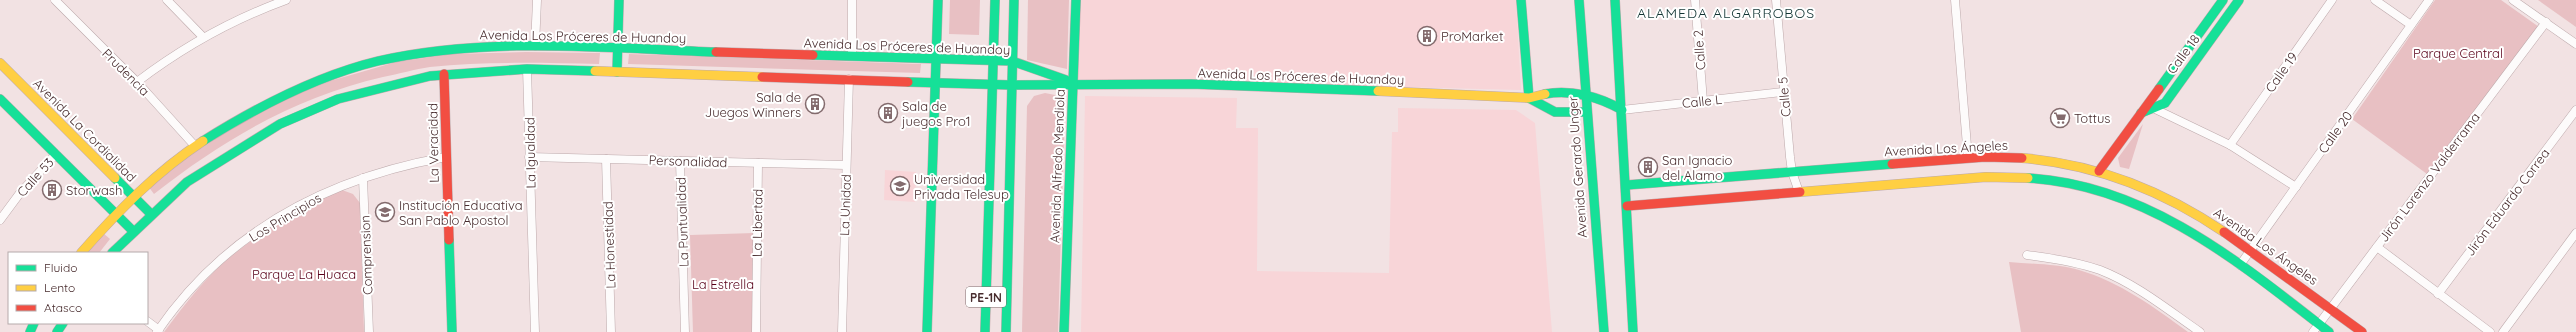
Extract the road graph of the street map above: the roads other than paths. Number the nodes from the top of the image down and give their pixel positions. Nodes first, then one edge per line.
1 (55, 0) edge
2 (167, 0) edge
3 (286, 0) edge
4 (537, 0) edge
5 (619, 0) edge
6 (852, 0) edge
7 (938, 0) edge
8 (995, 0) edge
9 (1014, 0) edge
10 (1076, 0) edge
11 (1521, 0) edge
12 (1579, 0) edge
13 (1615, 0) edge
14 (1695, 0) edge
15 (1776, 0) edge
16 (1955, 0) edge
17 (2222, 0) edge
18 (2239, 0) edge
19 (2332, 0) edge
20 (2375, 0) edge
21 (2429, 0) edge
22 (2513, 0) edge
23 (2546, 22) junction
24 (2411, 25) junction
25 (203, 37) junction
26 (2576, 44) edge
27 (535, 46) junction
28 (617, 48) junction
29 (852, 56) junction
30 (937, 58) junction
31 (993, 61) junction
32 (1012, 61) junction
33 (0, 63) edge
34 (527, 69) junction
35 (617, 72) junction
36 (444, 74) junction
37 (849, 79) junction
38 (137, 82) junction
39 (936, 82) junction
40 (1072, 83) junction
41 (992, 84) junction
42 (1011, 85) junction
43 (1783, 92) junction
44 (1581, 94) junction
45 (1529, 98) junction
46 (0, 99) edge
47 (1703, 100) junction
48 (2155, 109) junction
49 (1622, 110) junction
50 (2576, 110) edge
51 (1586, 112) junction
52 (2141, 113) junction
53 (2230, 144) junction
54 (195, 146) junction
55 (56, 154) junction
56 (446, 157) junction
57 (529, 157) junction
58 (1985, 157) junction
59 (1968, 158) junction
60 (606, 159) junction
61 (680, 161) junction
62 (758, 163) junction
63 (846, 165) junction
64 (2099, 171) junction
65 (1792, 172) junction
66 (1986, 177) junction
67 (363, 178) junction
68 (1627, 185) junction
69 (2296, 187) junction
70 (1698, 190) junction
71 (1799, 192) junction
72 (134, 196) junction
73 (1628, 206) junction
74 (115, 214) junction
75 (151, 214) junction
76 (0, 220) edge
77 (133, 232) junction
78 (2576, 233) edge
79 (2377, 247) junction
80 (2250, 251) junction
81 (82, 252) edge
82 (113, 252) edge
83 (2027, 255) dead end
84 (2240, 264) junction
85 (2438, 294) junction
86 (2331, 308) junction
87 (148, 322) edge
88 (62, 324) edge
89 (2316, 328) edge
90 (158, 331) edge
91 (56, 332) edge
92 (369, 332) edge
93 (452, 332) edge
94 (535, 332) edge
95 (611, 332) edge
96 (685, 332) edge
97 (756, 332) edge
98 (842, 332) edge
99 (927, 332) edge
100 (985, 332) edge
101 (1006, 332) edge
102 (1064, 332) edge
103 (1604, 332) edge
104 (1634, 332) edge
105 (2200, 332) edge
106 (2329, 332) edge
107 (2362, 332) edge
108 (2490, 332) edge
109 (2503, 332) edge

1 - 38 street, Prudencia
2 - 25 street
3 - 25 street
4 - 27 street
5 - 28 main road
6 - 29 street
7 - 30 main road
8 - 31 main road, PE-1N
9 - 32 main road, PE-1N
10 - 40 main road, Avenida Alfredo Mendiola
11 - 45 main road
12 - 44 main road, Avenida Gerardo Unger
13 - 49 main road
14 - 47 street, Calle 2
15 - 43 street, Calle 5
16 - 59 street
17 - 52 main road, Calle 18
18 - 48 main road, Calle 18
19 - 53 street, Calle 19
20 - 24 street
21 - 24 street, Calle 20
22 - 23 street
23 - 26 street
23 - 79 street, Jirón Lorenzo Valderrama
24 - 69 street, Calle 20
25 - 38 street
27 - 28 main road, Avenida Los Próceres de Huandoy
27 - 54 main road, Avenida Los Próceres de Huandoy
28 - 29 main road, Avenida Los Próceres de Huandoy
28 - 35 main road
29 - 30 main road, Avenida Los Próceres de Huandoy
30 - 31 main road, Avenida Los Próceres de Huandoy
30 - 39 main road
31 - 32 main road, Avenida Los Próceres de Huandoy
31 - 41 main road, PE-1N
32 - 40 main road, Avenida Los Próceres de Huandoy
32 - 42 main road, PE-1N
33 - 72 main road, Avenida La Cordialidad
34 - 35 main road, Avenida Los Próceres de Huandoy
34 - 36 main road, Avenida Los Próceres de Huandoy
34 - 57 street, La Igualdad
35 - 37 main road, Avenida Los Próceres de Huandoy
36 - 56 main road, La Veracidad
36 - 75 main road, Avenida Los Próceres de Huandoy
37 - 39 main road, Avenida Los Próceres de Huandoy
37 - 63 street, La Unidad
38 - 54 street, Prudencia
39 - 41 main road, Avenida Los Próceres de Huandoy
39 - 99 main road
40 - 42 main road, Avenida Los Próceres de Huandoy
40 - 45 main road, Avenida Los Próceres de Huandoy
40 - 102 main road, Avenida Alfredo Mendiola
41 - 42 main road, Avenida Los Próceres de Huandoy
41 - 100 main road, PE-1N
42 - 101 main road, PE-1N
43 - 47 street, Calle L
43 - 65 street, Calle 5
44 - 45 main road, Avenida Los Próceres de Huandoy
44 - 49 main road, Avenida Los Próceres de Huandoy
44 - 51 main road, Avenida Gerardo Unger
45 - 51 main road, Avenida Los Próceres de Huandoy
46 - 55 main road
47 - 49 street, Calle L
48 - 52 main road, Calle 18
48 - 53 street
49 - 68 main road
50 - 85 street, Jirón Eduardo Correa
51 - 103 main road, Avenida Gerardo Unger
52 - 64 main road, Calle 18
53 - 69 street
54 - 72 main road, Avenida Los Próceres de Huandoy
55 - 74 main road
55 - 76 street, Calle 53
56 - 67 street, Los Principios
56 - 93 main road, La Veracidad
57 - 60 street, Personalidad
57 - 94 street, La Igualdad
58 - 59 main road, Avenida Los Ángeles
58 - 64 main road, Avenida Los Ángeles
58 - 66 main road
59 - 65 main road, Avenida Los Ángeles
60 - 61 street, Personalidad
60 - 95 street, La Honestidad
61 - 62 street, Personalidad
61 - 96 street, La Puntualidad
62 - 63 street, Personalidad
62 - 97 street, La Libertad
63 - 98 street, La Unidad
64 - 80 main road, Avenida Los Ángeles
65 - 70 main road, Avenida Los Ángeles
65 - 71 street, Calle 5
66 - 71 main road, Avenida Los Ángeles
66 - 84 main road, Avenida Los Ángeles
67 - 90 street, Los Principios
67 - 92 street, Comprension
68 - 70 main road, Avenida Los Ángeles
68 - 73 main road
69 - 80 street, Calle 20
70 - 71 main road, Avenida Los Ángeles
70 - 73 main road, Avenida Los Ángeles
72 - 74 main road, Avenida Los Próceres de Huandoy
72 - 75 main road, Avenida La Cordialidad
73 - 104 main road
74 - 77 main road
74 - 81 main road, Avenida Los Próceres de Huandoy
75 - 77 main road, Avenida Los Próceres de Huandoy
77 - 82 main road, Avenida Los Próceres de Huandoy
78 - 109 street
79 - 85 street
79 - 86 street, Jirón Lorenzo Valderrama
80 - 84 street, Calle 20
80 - 86 main road, Avenida Los Ángeles
83 - 105 street
84 - 89 main road, Avenida Los Ángeles
85 - 108 street
86 - 89 street, Jirón Lorenzo Valderrama
86 - 107 main road, Avenida Los Ángeles
87 - 90 street
88 - 91 main road
89 - 106 main road, Avenida Los Ángeles

